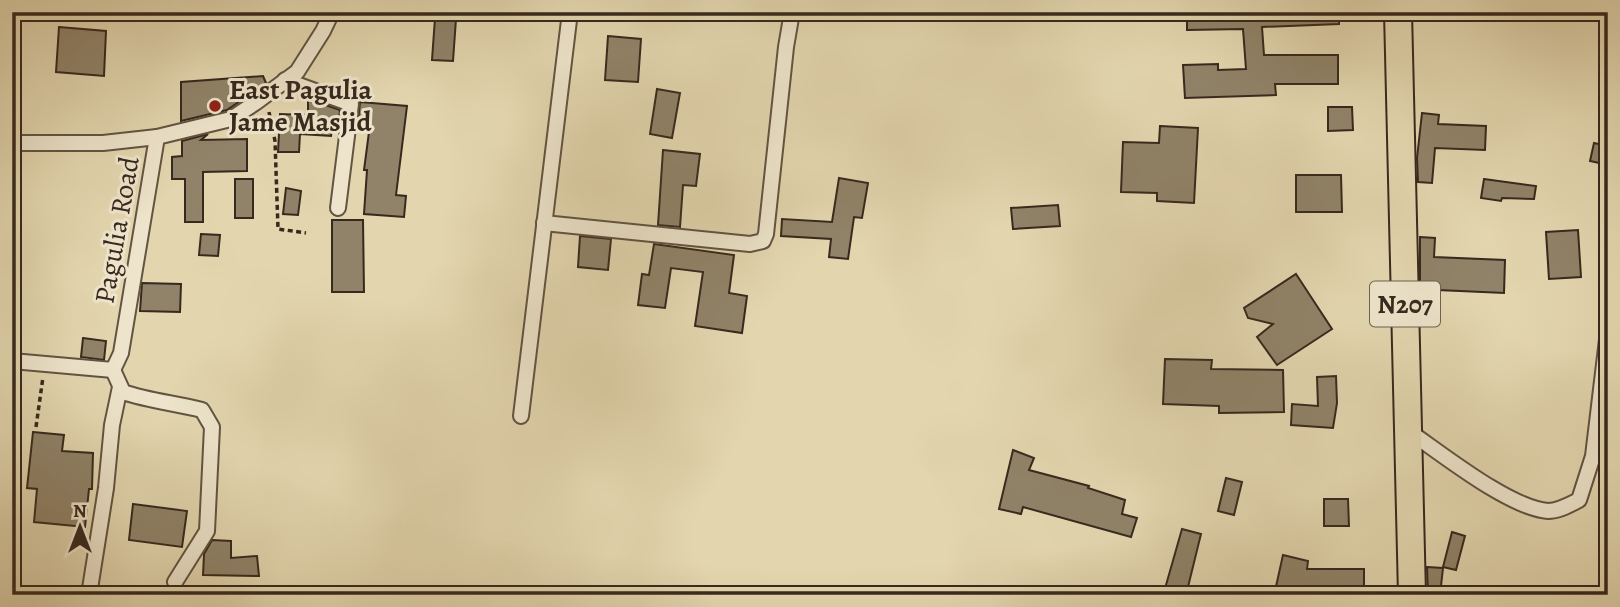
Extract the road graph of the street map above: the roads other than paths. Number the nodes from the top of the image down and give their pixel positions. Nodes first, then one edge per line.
1 (332, 12) edge
2 (570, 12) edge
3 (792, 12) edge
4 (1398, 12) edge
5 (285, 80) junction
6 (157, 137) junction
7 (12, 143) edge
8 (338, 208) dead end
9 (544, 223) junction
10 (1608, 331) edge
11 (12, 361) edge
12 (113, 370) junction
13 (120, 387) junction
14 (521, 416) dead end
15 (1407, 430) junction
16 (175, 582) dead end
17 (89, 595) edge
18 (1412, 595) edge

1 - 5 street, Pagulia Road
2 - 9 street
3 - 9 street
4 - 15 highway, N207
5 - 6 street, Pagulia Road
5 - 8 street
6 - 7 street
6 - 12 street, Pagulia Road
9 - 14 street
10 - 15 street
11 - 12 street
12 - 13 street
13 - 16 street
13 - 17 street
15 - 18 highway, N207

